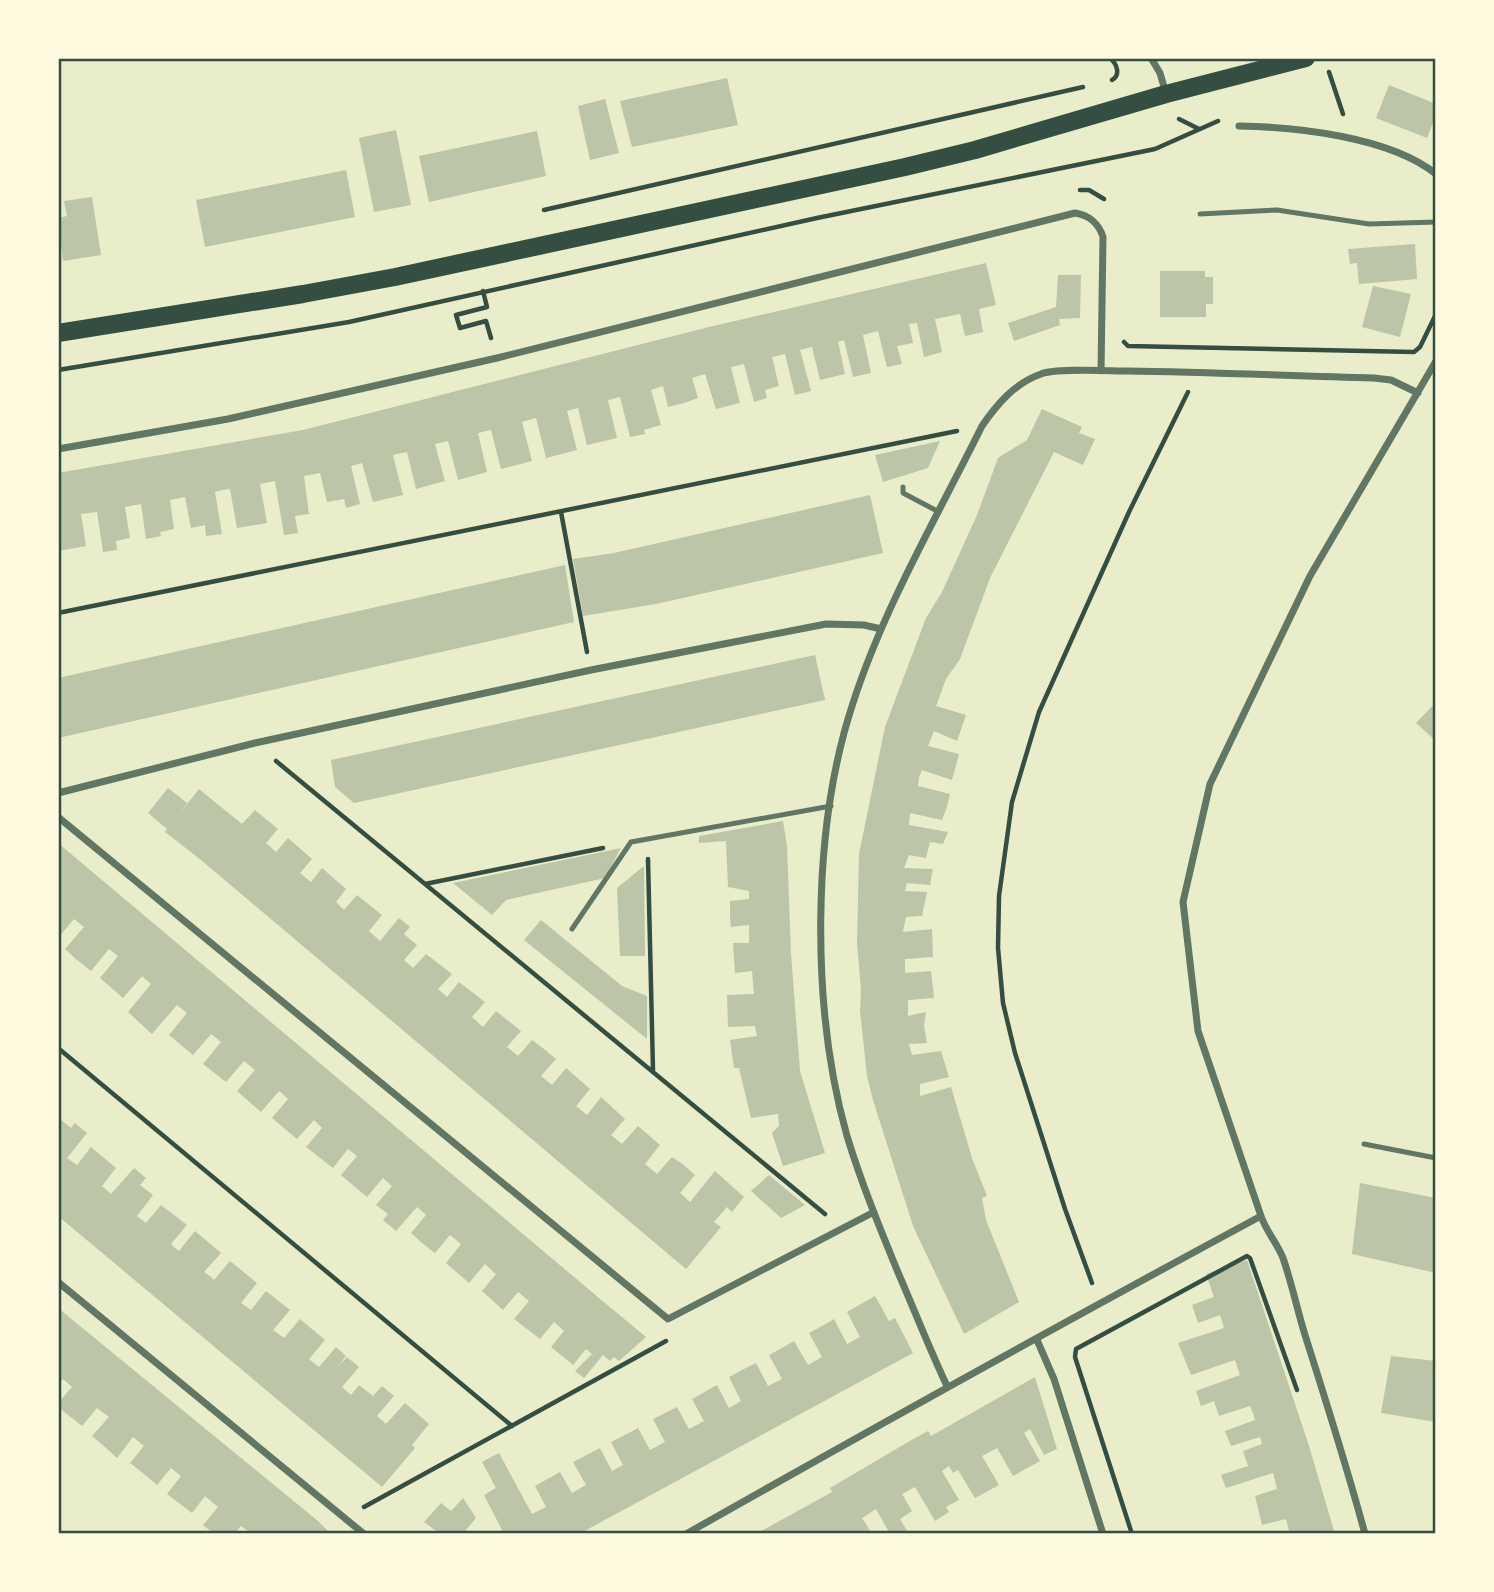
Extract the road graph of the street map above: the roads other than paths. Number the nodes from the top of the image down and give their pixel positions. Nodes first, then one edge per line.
1 (1151, 58) edge
2 (1307, 58) edge
3 (1166, 94) junction
4 (1240, 126) dead end
5 (1436, 174) edge
6 (1200, 214) dead end
7 (1436, 222) edge
8 (58, 333) edge
9 (1436, 361) edge
10 (1101, 371) junction
11 (1418, 393) junction
12 (58, 449) edge
13 (903, 487) dead end
14 (939, 512) junction
15 (881, 629) junction
16 (58, 793) edge
17 (831, 806) junction
18 (58, 817) edge
19 (572, 929) dead end
20 (1364, 1144) dead end
21 (1436, 1158) edge
22 (874, 1212) junction
23 (1261, 1216) junction
24 (58, 1282) edge
25 (1037, 1340) junction
26 (947, 1386) junction
27 (364, 1534) edge
28 (687, 1534) edge
29 (1103, 1534) edge
30 (1364, 1534) edge

1 - 3 street
2 - 3 main road
3 - 8 main road
4 - 5 street
6 - 7 lane
9 - 11 street
10 - 11 street
10 - 12 street
10 - 14 street
11 - 23 street
13 - 14 lane
14 - 15 street
15 - 16 street
15 - 17 street
17 - 19 lane
17 - 22 street
18 - 22 street
20 - 21 lane
22 - 26 street
23 - 25 street
23 - 30 street
24 - 27 street
25 - 26 street
25 - 29 street
26 - 28 street

